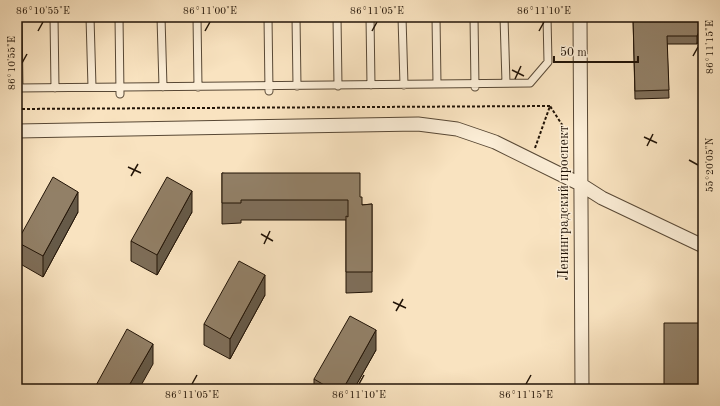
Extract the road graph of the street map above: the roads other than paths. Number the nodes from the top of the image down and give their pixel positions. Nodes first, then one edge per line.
1 (18, 17) edge
2 (54, 17) edge
3 (90, 17) edge
4 (119, 17) edge
5 (162, 17) edge
6 (197, 17) edge
7 (268, 17) edge
8 (296, 17) edge
9 (337, 17) edge
10 (370, 17) edge
11 (402, 17) edge
12 (436, 17) edge
13 (474, 17) edge
14 (504, 17) edge
15 (547, 17) edge
16 (580, 17) edge
17 (506, 83) junction
18 (404, 84) junction
19 (437, 84) junction
20 (371, 85) junction
21 (475, 85) junction
22 (198, 86) junction
23 (297, 86) junction
24 (338, 86) junction
25 (163, 87) junction
26 (18, 88) edge
27 (55, 88) junction
28 (92, 88) junction
29 (269, 88) junction
30 (120, 90) junction
31 (17, 131) edge
32 (580, 184) junction
33 (703, 246) edge
34 (582, 389) edge

1 - 26 lane
2 - 27 lane
3 - 28 lane
4 - 30 lane
5 - 25 lane
6 - 22 lane
7 - 29 lane
8 - 23 lane
9 - 24 lane
10 - 20 lane
11 - 18 lane
12 - 19 lane
13 - 21 lane
14 - 17 lane
15 - 17 lane
16 - 32 street, Ленинградский проспект
17 - 21 lane
18 - 19 lane
18 - 20 lane
19 - 21 lane
20 - 24 lane
22 - 25 lane
22 - 29 lane
23 - 24 lane
23 - 29 lane
25 - 30 lane
26 - 27 lane
27 - 28 lane
28 - 30 lane
31 - 32 street
32 - 33 street
32 - 34 street, Ленинградский проспект

